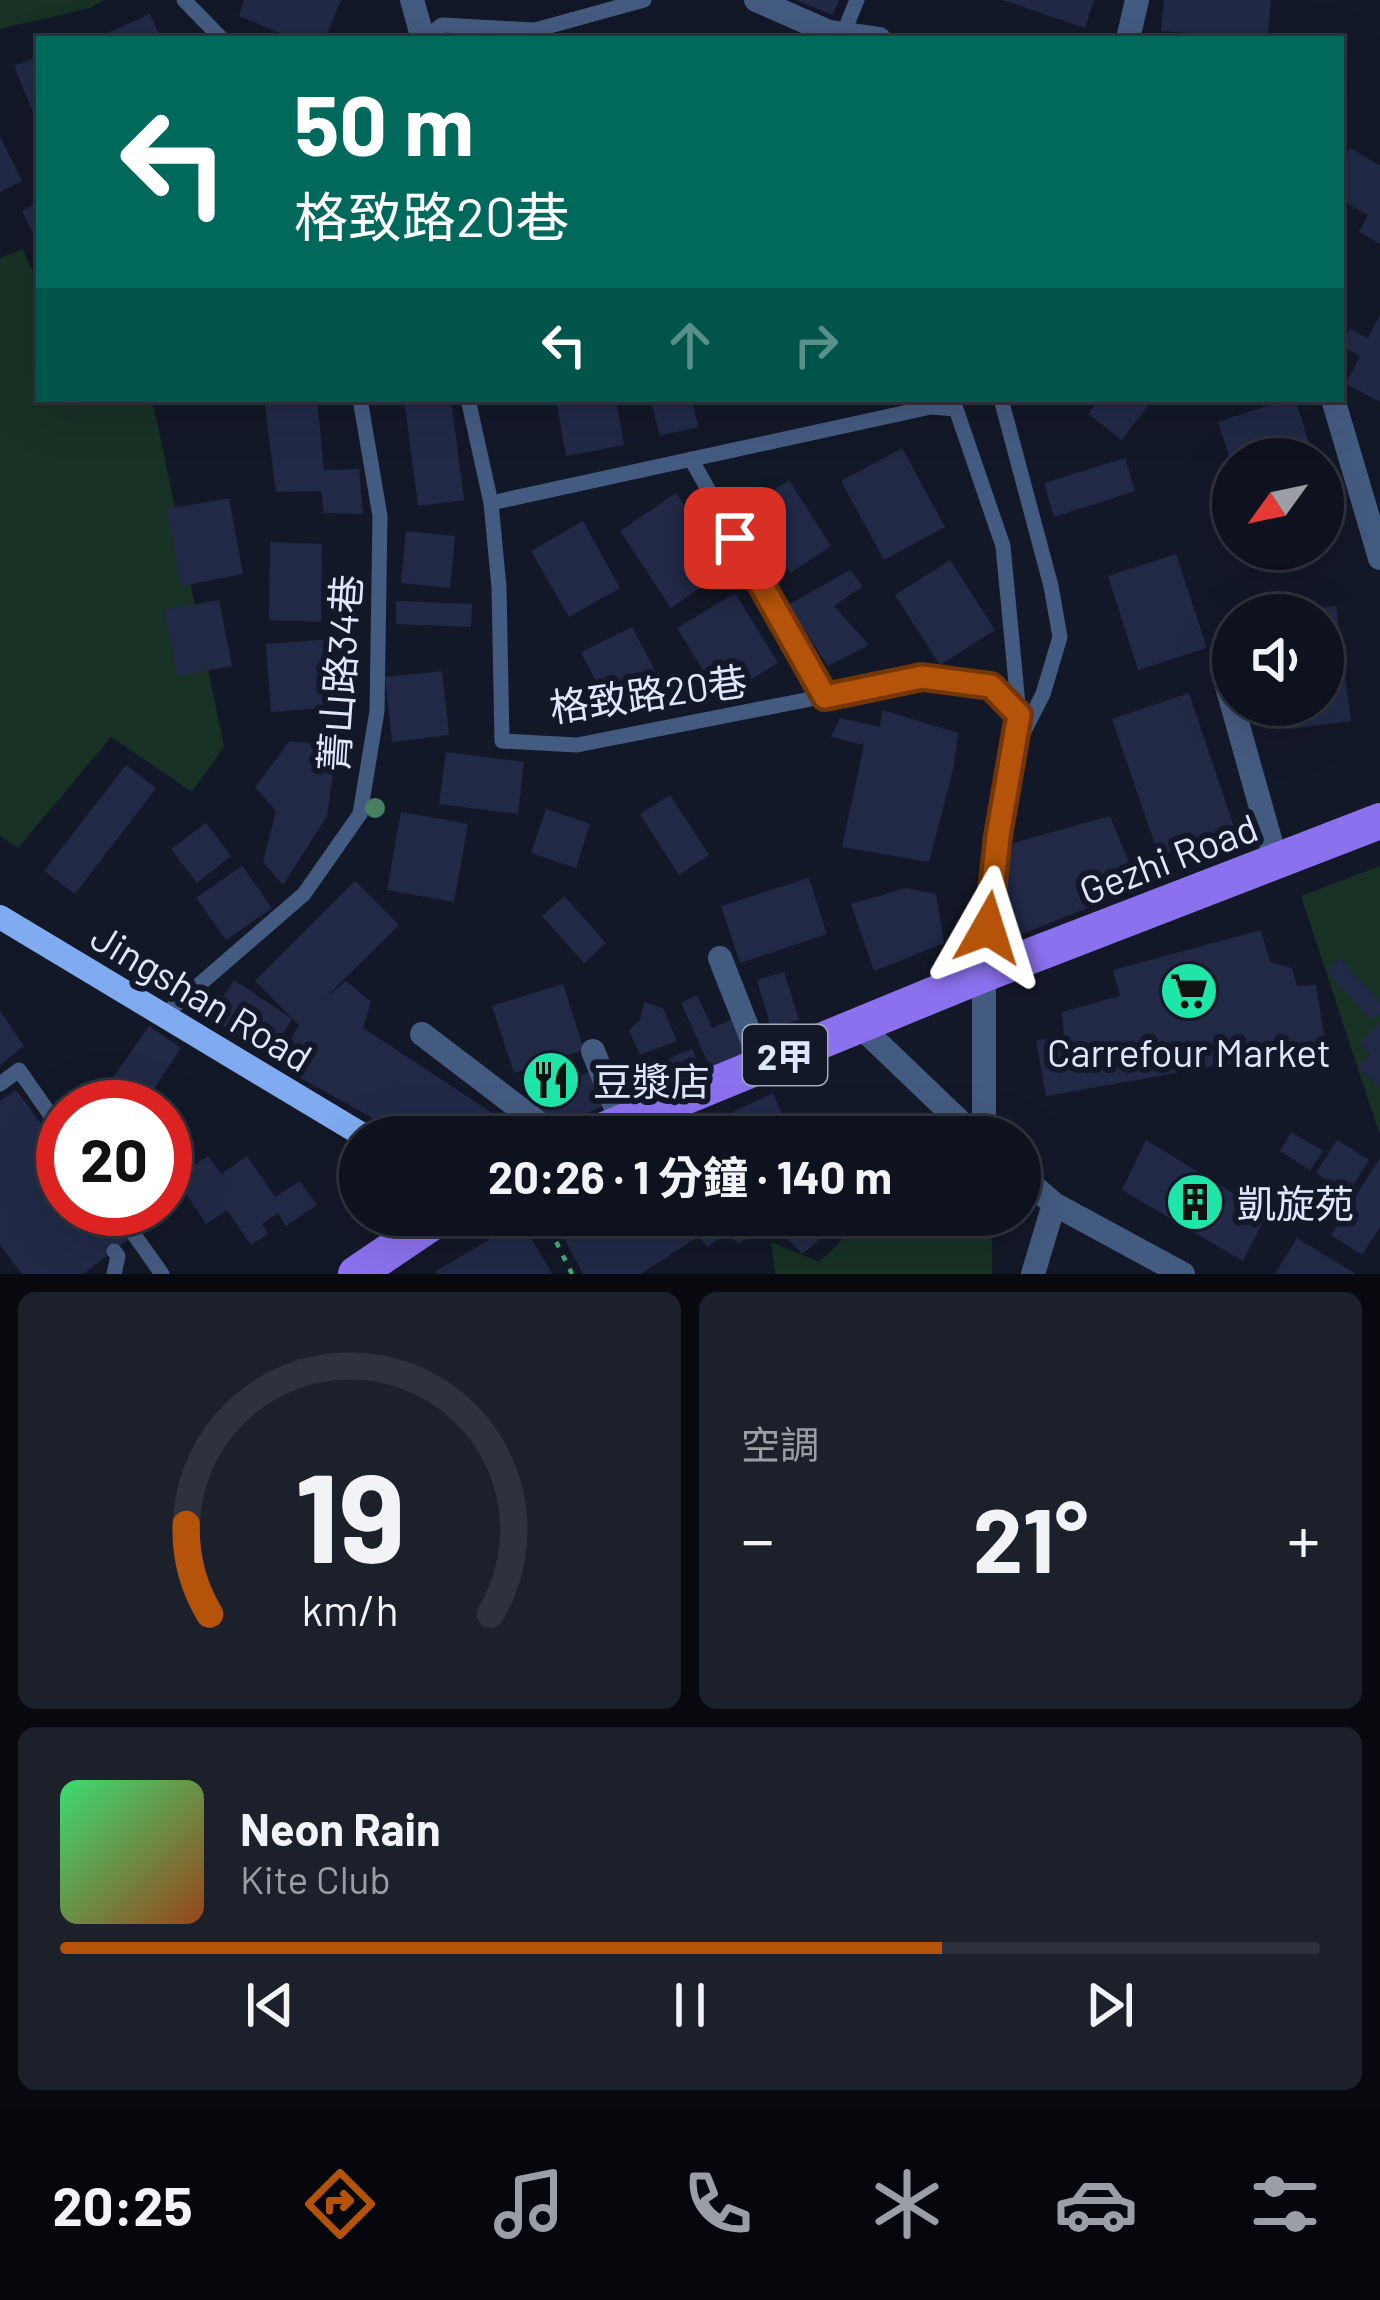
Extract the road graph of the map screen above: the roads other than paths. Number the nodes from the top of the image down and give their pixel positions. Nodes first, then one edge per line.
1 (184, 0) edge
2 (412, 0) edge
3 (644, 0) edge
4 (756, 0) edge
5 (856, 0) edge
6 (1137, 0) edge
7 (843, 34) junction
8 (219, 36) edge
9 (422, 36) edge
10 (427, 36) edge
11 (857, 36) edge
12 (1129, 36) edge
13 (361, 402) edge
14 (469, 402) edge
15 (1334, 402) edge
16 (1006, 404) edge
17 (691, 459) junction
18 (491, 503) junction
19 (1380, 558) edge
20 (825, 697) junction
21 (1019, 715) junction
22 (1238, 726) edge
23 (1012, 757) junction
24 (1380, 821) edge
25 (1276, 861) junction
26 (0, 917) edge
27 (720, 958) dead end
28 (984, 974) junction
29 (164, 1015) junction
30 (860, 1025) junction
31 (422, 1034) dead end
32 (592, 1051) dead end
33 (762, 1065) junction
34 (0, 1084) edge
35 (36, 1093) edge
36 (529, 1116) edge
37 (602, 1116) edge
38 (636, 1116) edge
39 (958, 1116) edge
40 (981, 1116) edge
41 (339, 1121) edge
42 (1041, 1193) edge
43 (1054, 1204) junction
44 (135, 1236) edge
45 (411, 1236) edge
46 (114, 1251) dead end
47 (114, 1274) edge
48 (162, 1274) edge
49 (356, 1274) edge
50 (1033, 1274) edge
51 (1184, 1274) edge

1 - 8 lane
2 - 9 street
3 - 10 lane
4 - 7 street
5 - 7 lane
6 - 12 street
7 - 11 street
13 - 29 lane, 菁山路34巷
14 - 18 lane, 格致路20巷
15 - 19 street
16 - 23 lane
17 - 18 lane
17 - 20 lane, 格致路20巷
17 - 21 lane
18 - 20 lane, 格致路20巷
20 - 21 lane, 格致路20巷
21 - 23 lane
22 - 25 street
23 - 28 lane
24 - 25 main road, Gezhi Road / 2甲
25 - 28 main road, Gezhi Road / 2甲
26 - 29 street, Jingshan Road
27 - 33 street
28 - 30 main road, Gezhi Road / 2甲
28 - 40 street
29 - 41 street, Jingshan Road
30 - 33 main road, Gezhi Road / 2甲
30 - 39 street
31 - 36 street
32 - 37 street
33 - 38 main road, Gezhi Road / 2甲
34 - 35 lane
42 - 43 street
43 - 50 street
43 - 51 street
44 - 48 lane
45 - 49 main road
46 - 47 lane

